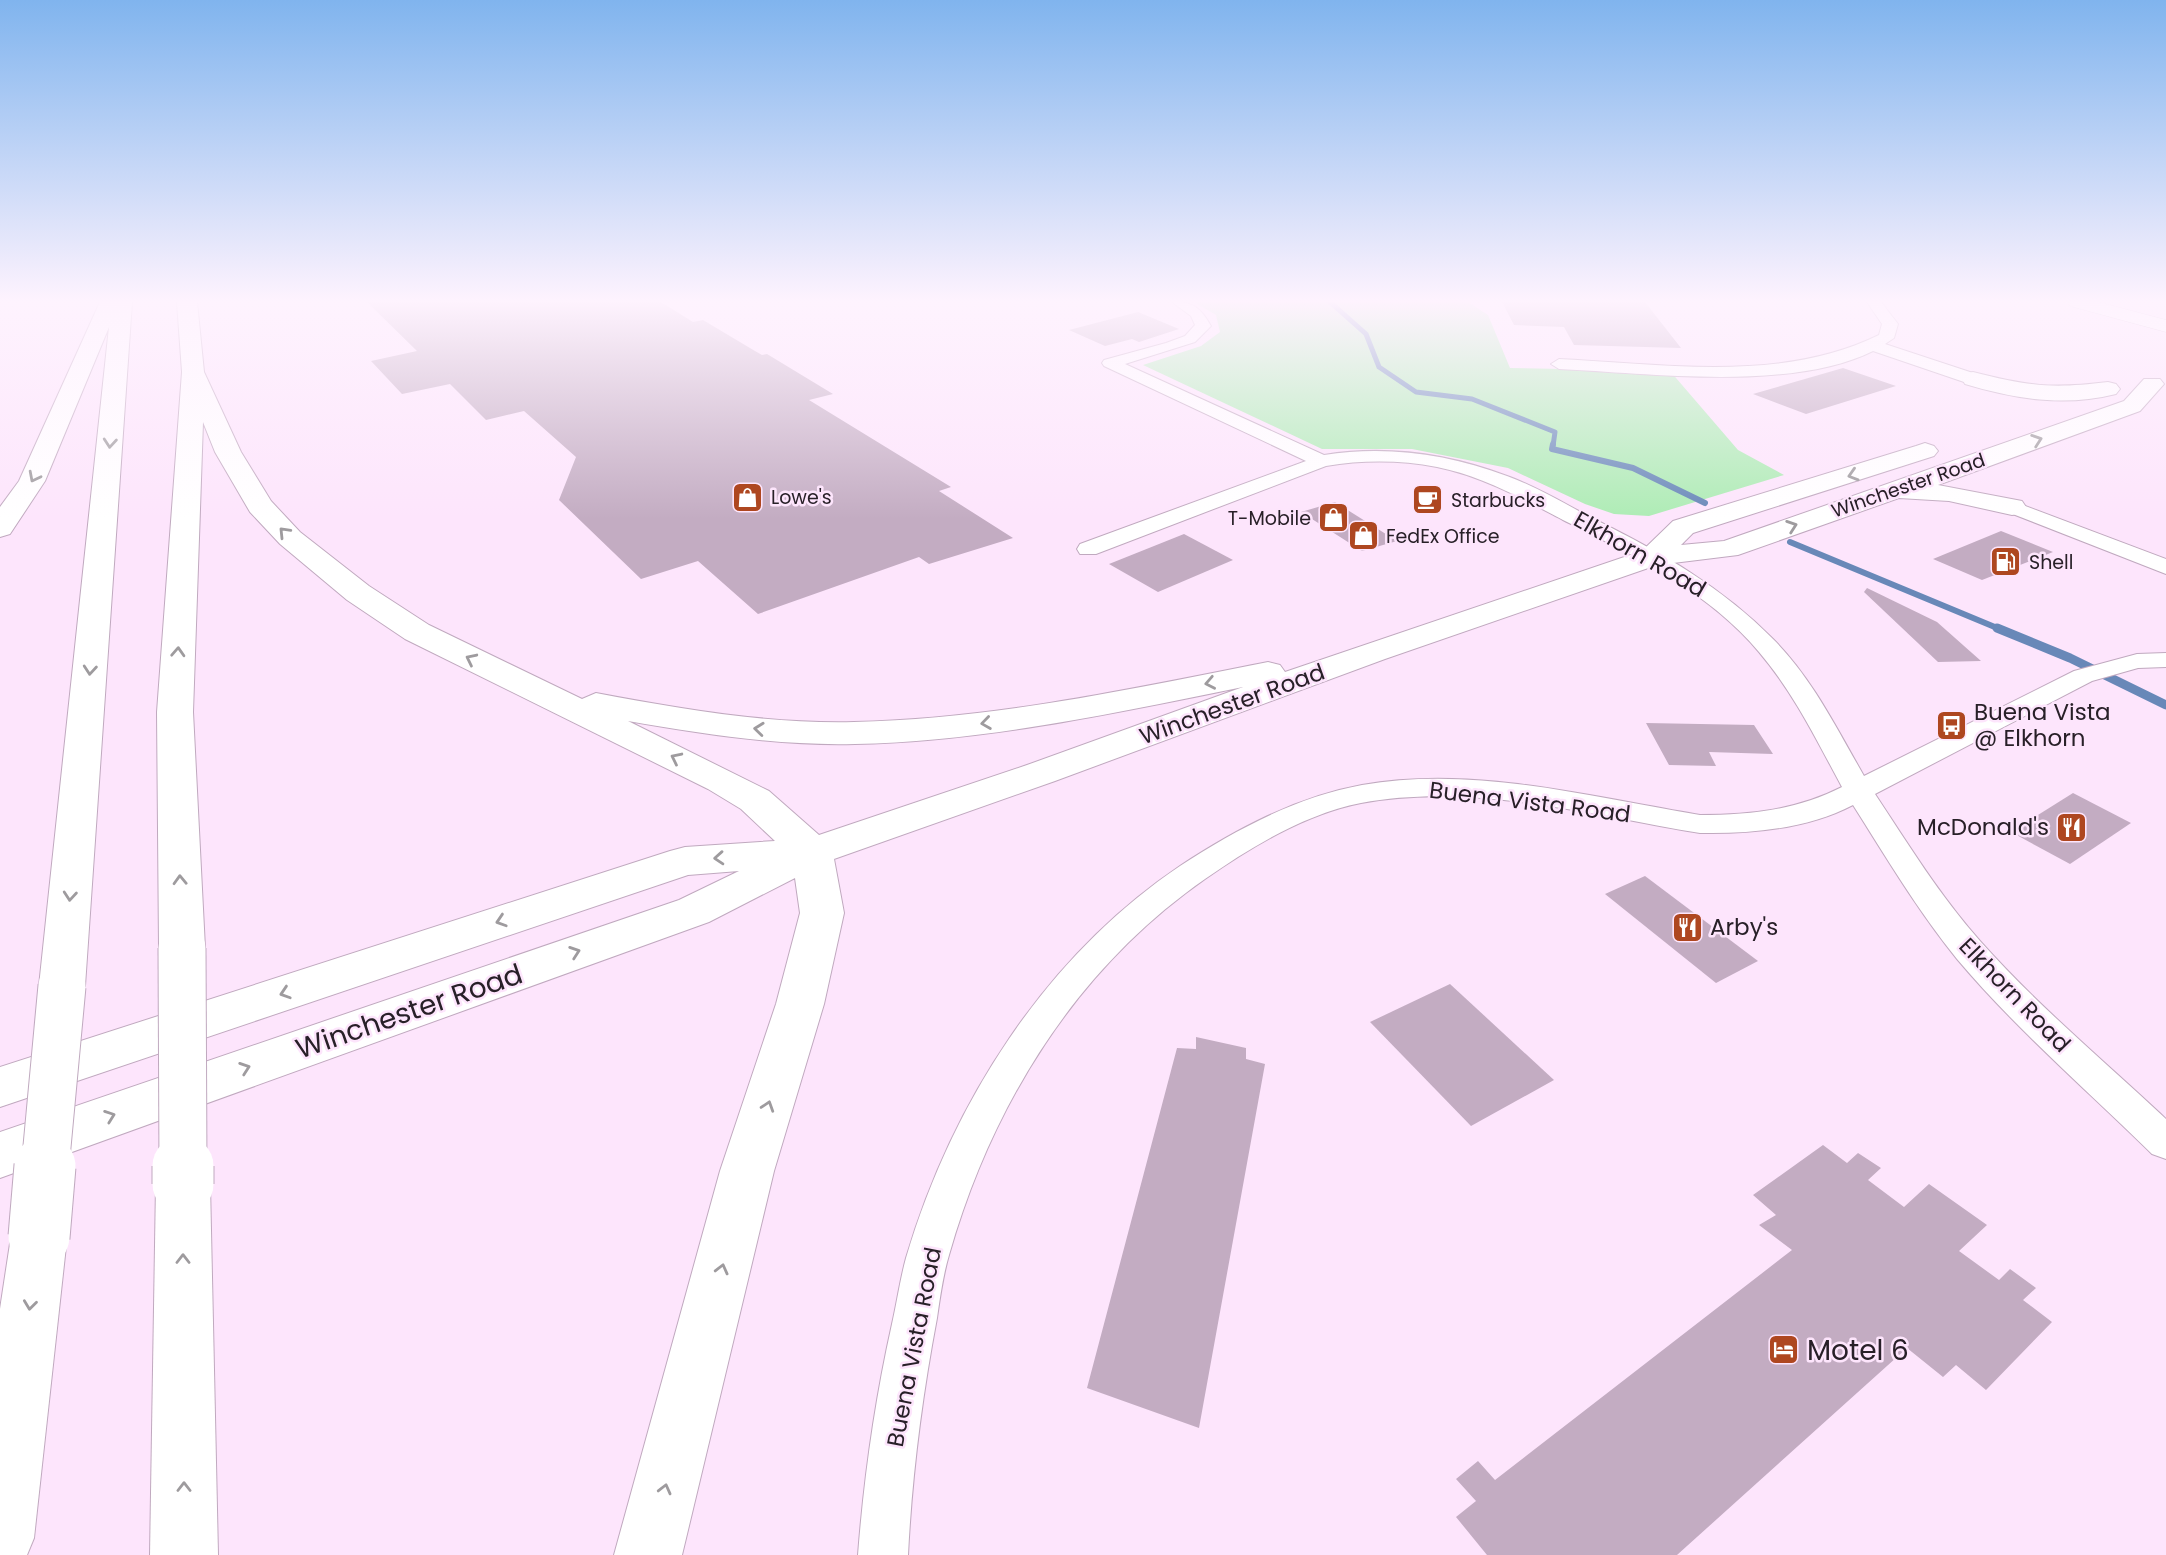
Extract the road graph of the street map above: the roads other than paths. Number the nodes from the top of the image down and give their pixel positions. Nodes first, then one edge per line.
1 (78, 375) edge
2 (116, 375) edge
3 (193, 375) edge
4 (194, 375) edge
5 (1135, 375) edge
6 (1952, 375) edge
7 (1968, 380) junction
8 (2159, 382) edge
9 (2108, 389) junction
10 (1947, 444) dead end
11 (1322, 461) junction
12 (1975, 461) junction
13 (1884, 494) junction
14 (2012, 507) junction
15 (0, 528) edge
16 (1088, 549) dead end
17 (1653, 557) junction
18 (2166, 568) edge
19 (1373, 652) junction
20 (2166, 660) edge
21 (548, 695) junction
22 (1858, 790) junction
23 (811, 852) junction
24 (0, 1087) edge
25 (2166, 1143) edge
26 (0, 1155) edge
27 (0, 1538) edge
28 (184, 1555) edge
29 (648, 1555) edge
30 (883, 1555) edge

1 -> 15 highway
2 -> 27 highway, bridge
28 -> 3 highway, bridge
21 -> 4 highway
5 - 11 street
6 - 7 street
7 - 9 highway
7 - 9 highway, Winchester Road
8 - 9 highway, Winchester Road
12 -> 8 highway, Winchester Road
10 -> 17 highway, Winchester Road
11 - 16 street, Elkhorn Road
11 - 17 street, Elkhorn Road
12 - 13 highway, Winchester Road
12 - 14 highway
13 - 14 highway
17 -> 13 highway, Winchester Road
14 - 18 street
17 - 19 highway, Winchester Road
17 - 22 street, Elkhorn Road
19 -> 21 highway
19 - 23 highway, Winchester Road
20 - 22 street, Buena Vista Road
23 -> 21 highway
22 - 25 street, Elkhorn Road
22 - 30 street, Buena Vista Road
23 -> 24 highway, Winchester Road
26 -> 23 highway, Winchester Road
29 -> 23 highway

